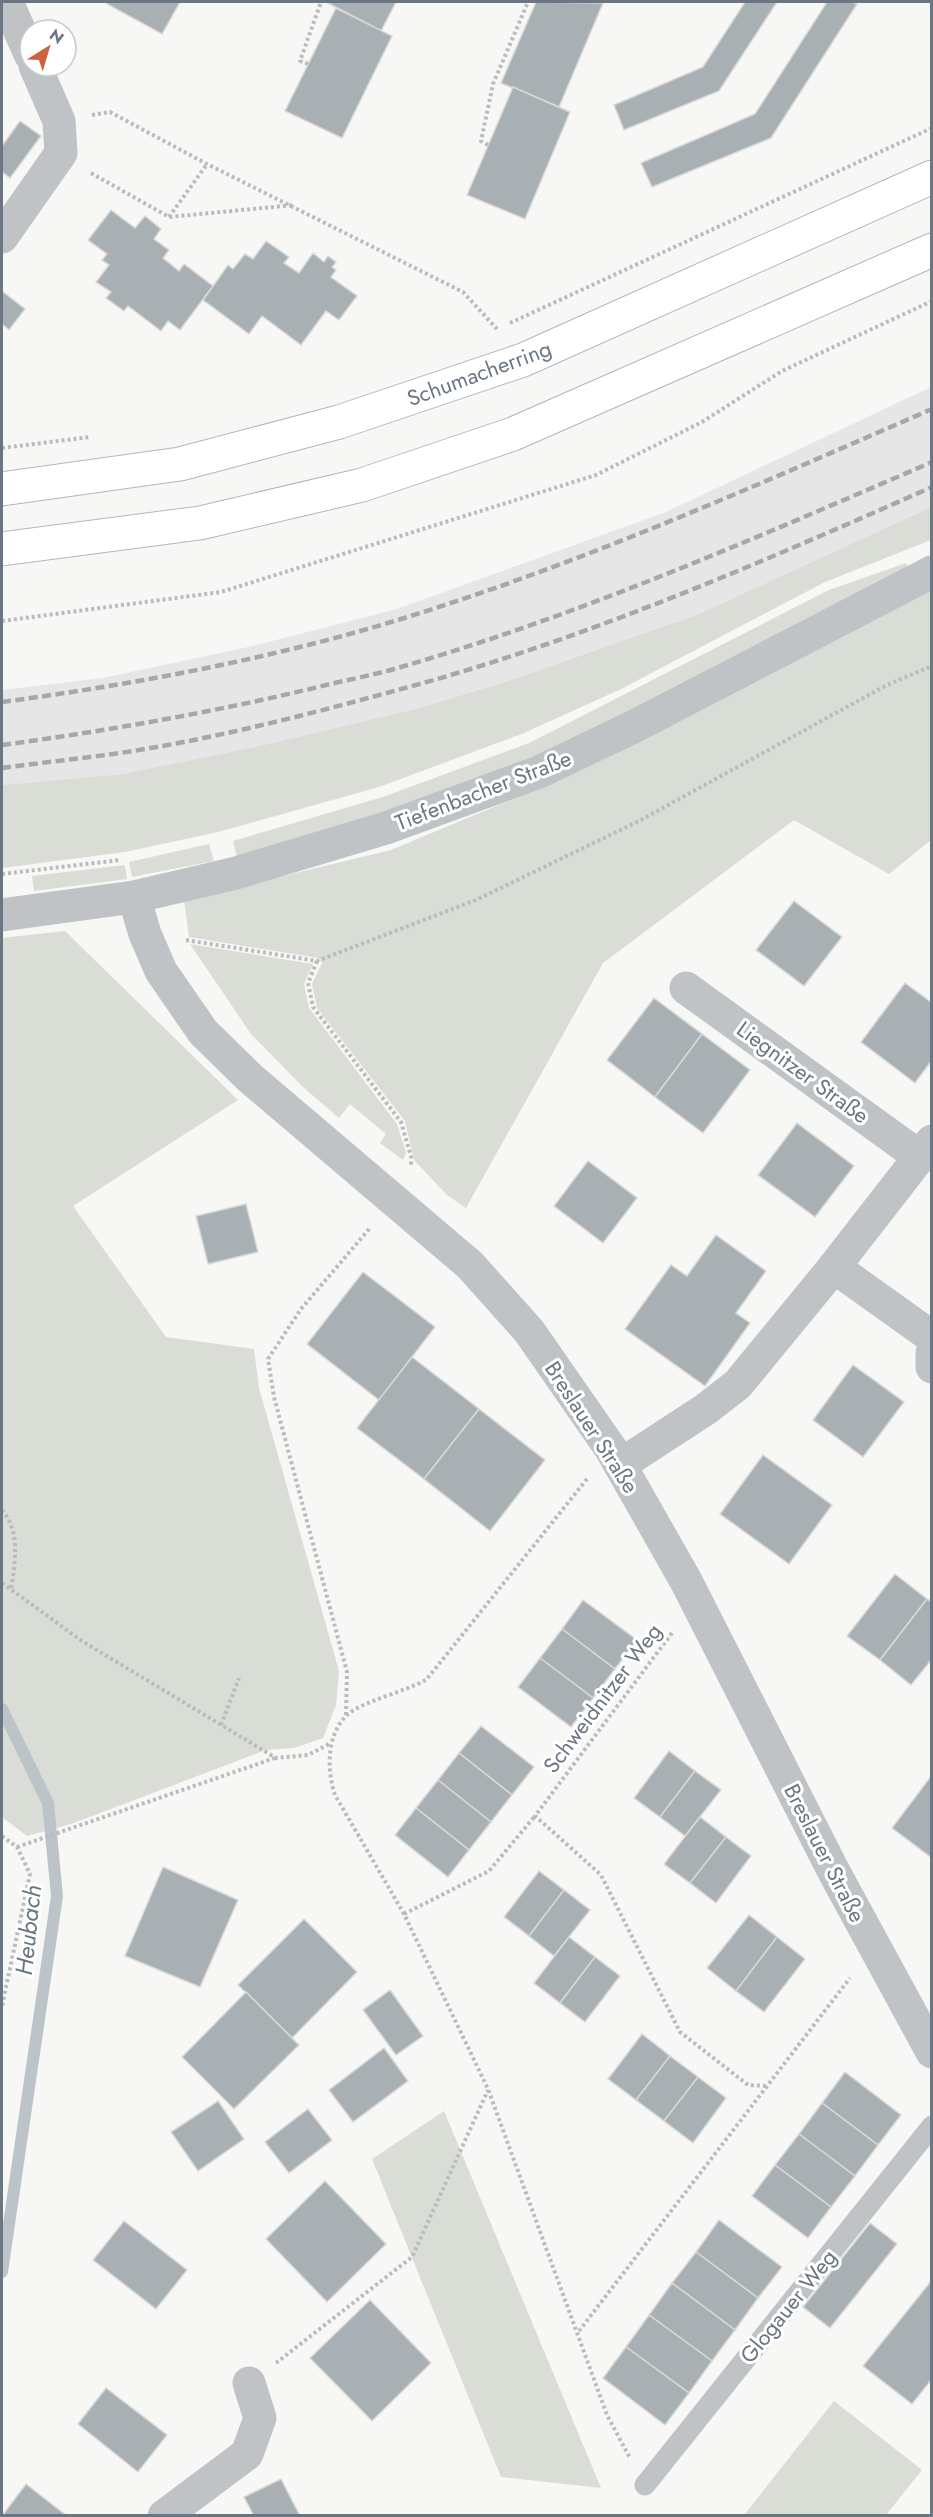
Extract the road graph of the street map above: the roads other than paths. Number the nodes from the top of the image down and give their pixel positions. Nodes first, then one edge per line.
1 (8, 2) edge
2 (18, 26) edge
3 (40, 78) edge
4 (932, 177) edge
5 (2, 237) edge
6 (932, 250) edge
7 (2, 489) edge
8 (2, 549) edge
9 (932, 572) edge
10 (134, 897) junction
11 (2, 915) edge
12 (686, 988) dead end
13 (926, 1149) edge
14 (834, 1267) junction
15 (932, 1337) edge
16 (932, 1353) edge
17 (932, 1367) edge
18 (615, 1457) junction
19 (932, 2052) edge
20 (932, 2126) edge
21 (249, 2384) road end
22 (645, 2485) road end
23 (164, 2516) edge

1 - 2 street
3 - 5 street
4 - 7 main road, Schumacherring
6 - 8 main road
9 - 10 street, Tiefenbacher Straße
10 - 11 street, Tiefenbacher Straße
10 - 18 street, Breslauer Straße
12 - 13 street, Liegnitzer Straße
13 - 14 street, Liegnitzer Straße
14 - 15 street
14 - 18 street, Liegnitzer Straße
16 - 17 street
18 - 19 street, Breslauer Straße
20 - 22 lane, Glogauer Weg
21 - 23 street

